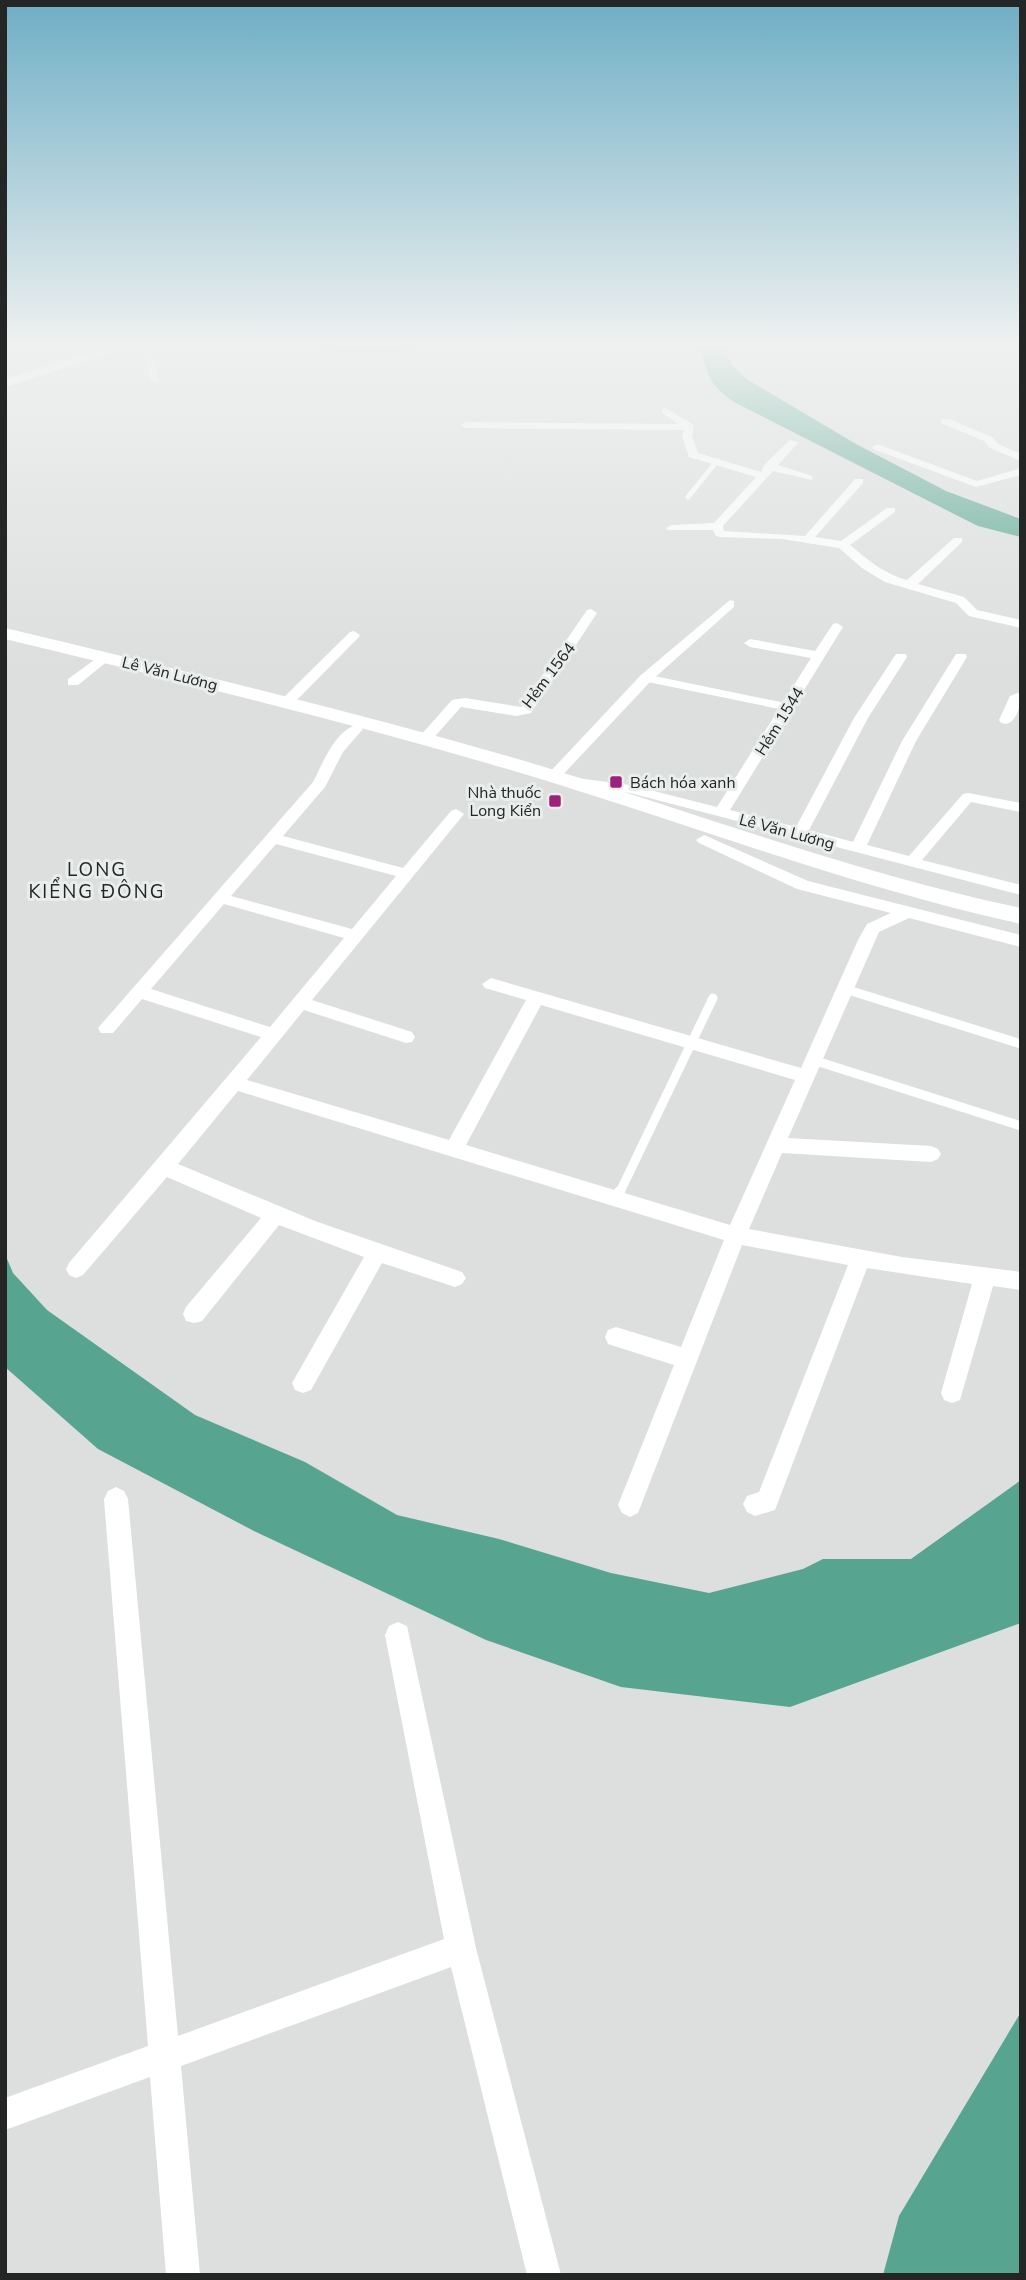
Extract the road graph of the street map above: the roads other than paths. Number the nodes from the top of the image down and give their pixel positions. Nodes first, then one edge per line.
1 (692, 450) edge
2 (786, 450) edge
3 (886, 450) edge
4 (1005, 450) edge
5 (1021, 458) edge
6 (717, 461) junction
7 (766, 470) junction
8 (1021, 471) edge
9 (808, 478) dead end
10 (859, 481) dead end
11 (688, 497) dead end
12 (891, 510) dead end
13 (717, 526) junction
14 (672, 528) dead end
15 (808, 540) junction
16 (958, 540) dead end
17 (843, 545) junction
18 (908, 586) junction
19 (730, 604) dead end
20 (591, 613) dead end
21 (1021, 624) edge
22 (837, 627) dead end
23 (7, 635) edge
24 (354, 635) dead end
25 (750, 643) dead end
26 (819, 656) junction
27 (901, 657) dead end
28 (961, 657) dead end
29 (102, 659) junction
30 (646, 678) junction
31 (75, 680) dead end
32 (1021, 696) edge
33 (287, 702) junction
34 (787, 708) junction
35 (333, 716) junction
36 (1006, 720) dead end
37 (356, 729) junction
38 (425, 739) junction
39 (552, 778) junction
40 (1021, 808) edge
41 (456, 814) dead end
42 (720, 814) junction
43 (800, 833) junction
44 (273, 838) junction
45 (704, 840) junction
46 (857, 849) junction
47 (911, 863) junction
48 (406, 874) junction
49 (871, 885) junction
50 (1021, 890) edge
51 (220, 898) junction
52 (905, 913) junction
53 (1021, 916) edge
54 (1021, 929) edge
55 (355, 935) junction
56 (1021, 941) edge
57 (491, 984) dead end
58 (845, 989) junction
59 (139, 992) junction
60 (536, 998) junction
61 (713, 998) dead end
62 (299, 1002) junction
63 (107, 1028) dead end
64 (273, 1034) junction
65 (406, 1037) dead end
66 (691, 1043) junction
67 (1021, 1044) edge
68 (810, 1068) junction
69 (232, 1082) junction
70 (1021, 1126) edge
71 (775, 1145) junction
72 (454, 1150) junction
73 (931, 1154) dead end
74 (164, 1167) junction
75 (617, 1198) junction
76 (274, 1217) junction
77 (736, 1235) junction
78 (377, 1253) junction
79 (861, 1258) junction
80 (76, 1269) dead end
81 (985, 1276) junction
82 (455, 1278) dead end
83 (1021, 1281) edge
84 (194, 1314) dead end
85 (616, 1337) dead end
86 (688, 1359) junction
87 (303, 1383) dead end
88 (952, 1393) dead end
89 (117, 1499) dead end
90 (755, 1504) dead end
91 (630, 1505) dead end
92 (398, 1635) dead end
93 (461, 1948) junction
94 (163, 2056) junction
95 (5, 2114) edge
96 (183, 2275) edge
97 (544, 2275) edge

1 - 6 street
2 - 7 street
3 - 8 street
4 - 5 street
6 - 7 street
6 - 11 lane
7 - 9 street
7 - 13 street
10 - 15 street
12 - 17 street
13 - 14 street
13 - 15 street
15 - 17 street
16 - 18 street
17 - 18 street
18 - 21 street
19 - 30 street
20 - 38 street, Hẻm 1564
22 - 26 street, Hẻm 1544
23 - 29 main road, Lê Văn Lương
24 - 33 street
25 - 26 street
26 - 34 street, Hẻm 1544
27 - 43 street
28 - 46 street
29 - 31 street
29 - 33 main road, Lê Văn Lương
30 - 34 lane
30 - 39 street
32 - 36 street
33 - 35 main road, Lê Văn Lương
34 - 42 street, Hẻm 1544
35 - 37 main road, Lê Văn Lương
35 - 38 main road, Lê Văn Lương
37 - 44 street
37 - 45 main road, Lê Văn Lương
38 - 39 main road, Lê Văn Lương
39 - 42 street, Lê Văn Lương
39 - 49 main road, Lê Văn Lương
40 - 47 street
41 - 48 street
42 - 43 street, Lê Văn Lương
43 - 46 street, Lê Văn Lương
44 - 48 street
44 - 51 street
45 - 49 main road, Lê Văn Lương
45 - 52 street, Lê Văn Lương
46 - 47 street, Lê Văn Lương
47 - 50 street, Lê Văn Lương
48 - 55 street
49 - 53 main road
49 - 54 main road
51 - 55 street
51 - 59 street
52 - 56 street, Lê Văn Lương
52 - 58 street
55 - 62 street
57 - 60 street
58 - 67 lane
58 - 68 street
59 - 63 street
59 - 64 street
60 - 66 street
60 - 72 street
61 - 66 lane
62 - 64 street
62 - 65 street
64 - 69 street
66 - 68 street
66 - 75 lane
68 - 70 lane
68 - 71 street
69 - 72 street
69 - 74 street
71 - 73 street
71 - 77 street
72 - 75 street
74 - 76 street
74 - 80 street
75 - 77 street
76 - 78 street
76 - 84 street
77 - 79 street
77 - 86 street
78 - 82 street
78 - 87 street
79 - 81 street
79 - 90 street
81 - 83 street
81 - 88 street
85 - 86 street
86 - 91 street
89 - 94 street
92 - 93 street
93 - 94 street
93 - 97 street
94 - 95 street
94 - 96 street

